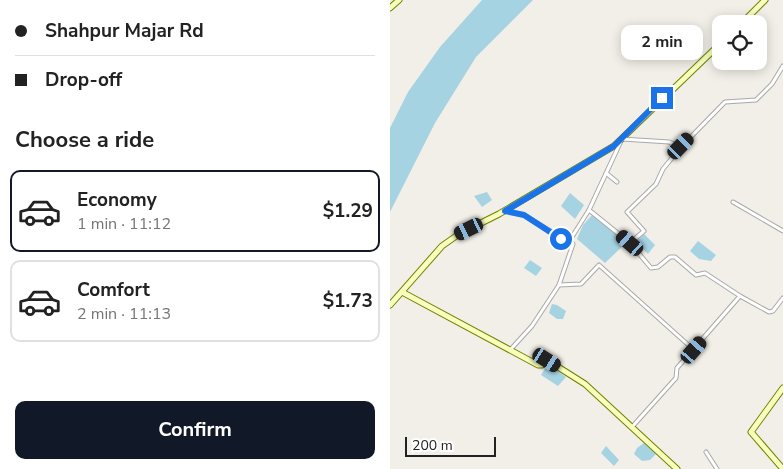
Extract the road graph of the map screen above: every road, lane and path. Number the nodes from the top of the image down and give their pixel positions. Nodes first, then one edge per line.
1 (399, 0) edge
2 (764, 0) edge
3 (390, 8) edge
4 (750, 15) edge
5 (712, 52) edge
6 (783, 66) edge
7 (622, 140) junction
8 (681, 146) junction
9 (606, 173) junction
10 (618, 182) dead end
11 (733, 202) dead end
12 (589, 210) junction
13 (505, 211) junction
14 (783, 230) edge
15 (565, 240) dead end
16 (630, 243) junction
17 (559, 285) junction
18 (402, 292) junction
19 (740, 296) junction
20 (783, 298) edge
21 (390, 304) edge
22 (511, 349) junction
23 (694, 350) junction
24 (783, 388) edge
25 (632, 427) junction
26 (706, 452) dead end
27 (677, 469) edge
28 (716, 469) edge
29 (783, 469) edge

1 - 3 main road
2 - 4 main road
5 - 7 main road
6 - 8 street
7 - 8 street
7 - 9 street
7 - 13 main road
8 - 16 street
9 - 10 street
9 - 12 street
11 - 14 street
12 - 16 street
12 - 17 street
13 - 15 street
13 - 18 main road
16 - 19 street
17 - 22 street
17 - 23 street
18 - 21 main road
18 - 22 main road
19 - 20 street
19 - 23 street
22 - 25 main road
23 - 25 street
24 - 29 main road
25 - 27 main road
26 - 28 street

